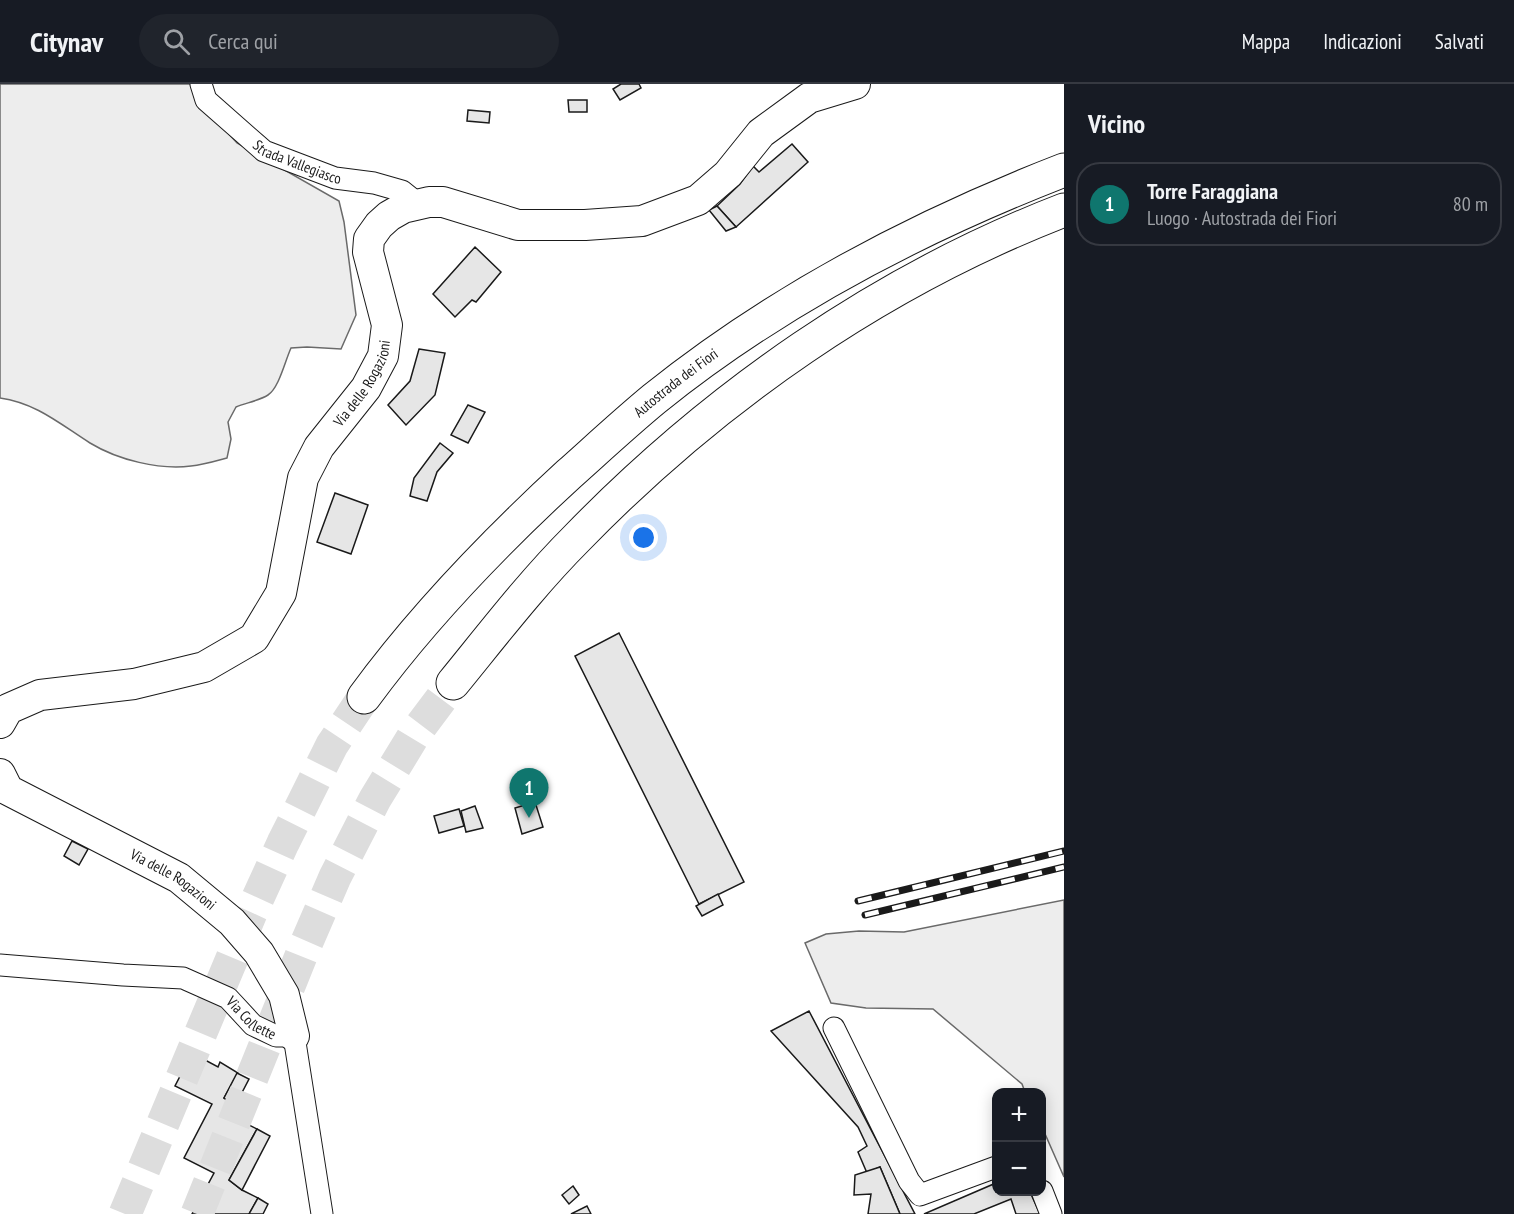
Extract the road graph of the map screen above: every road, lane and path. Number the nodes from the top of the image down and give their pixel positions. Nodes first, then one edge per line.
1 (201, 84) edge
2 (855, 84) edge
3 (1064, 170) edge
4 (417, 203) junction
5 (1064, 210) edge
6 (453, 683) tunnel mouth
7 (364, 697) tunnel mouth
8 (0, 723) edge
9 (0, 774) edge
10 (0, 965) edge
11 (834, 1028) dead end
12 (294, 1036) junction
13 (992, 1168) edge
14 (1043, 1196) edge
15 (322, 1214) edge
16 (1051, 1214) edge

1 - 4 street, Strada Vallegiasco
2 - 4 street, Via delle Rogazioni
3 - 7 highway, Autostrada dei Fiori
4 - 8 street, Via delle Rogazioni
5 - 6 highway
9 - 12 street, Via delle Rogazioni
10 - 12 street, Via Collette
11 - 13 street
12 - 15 street, Via Collette
14 - 16 street

